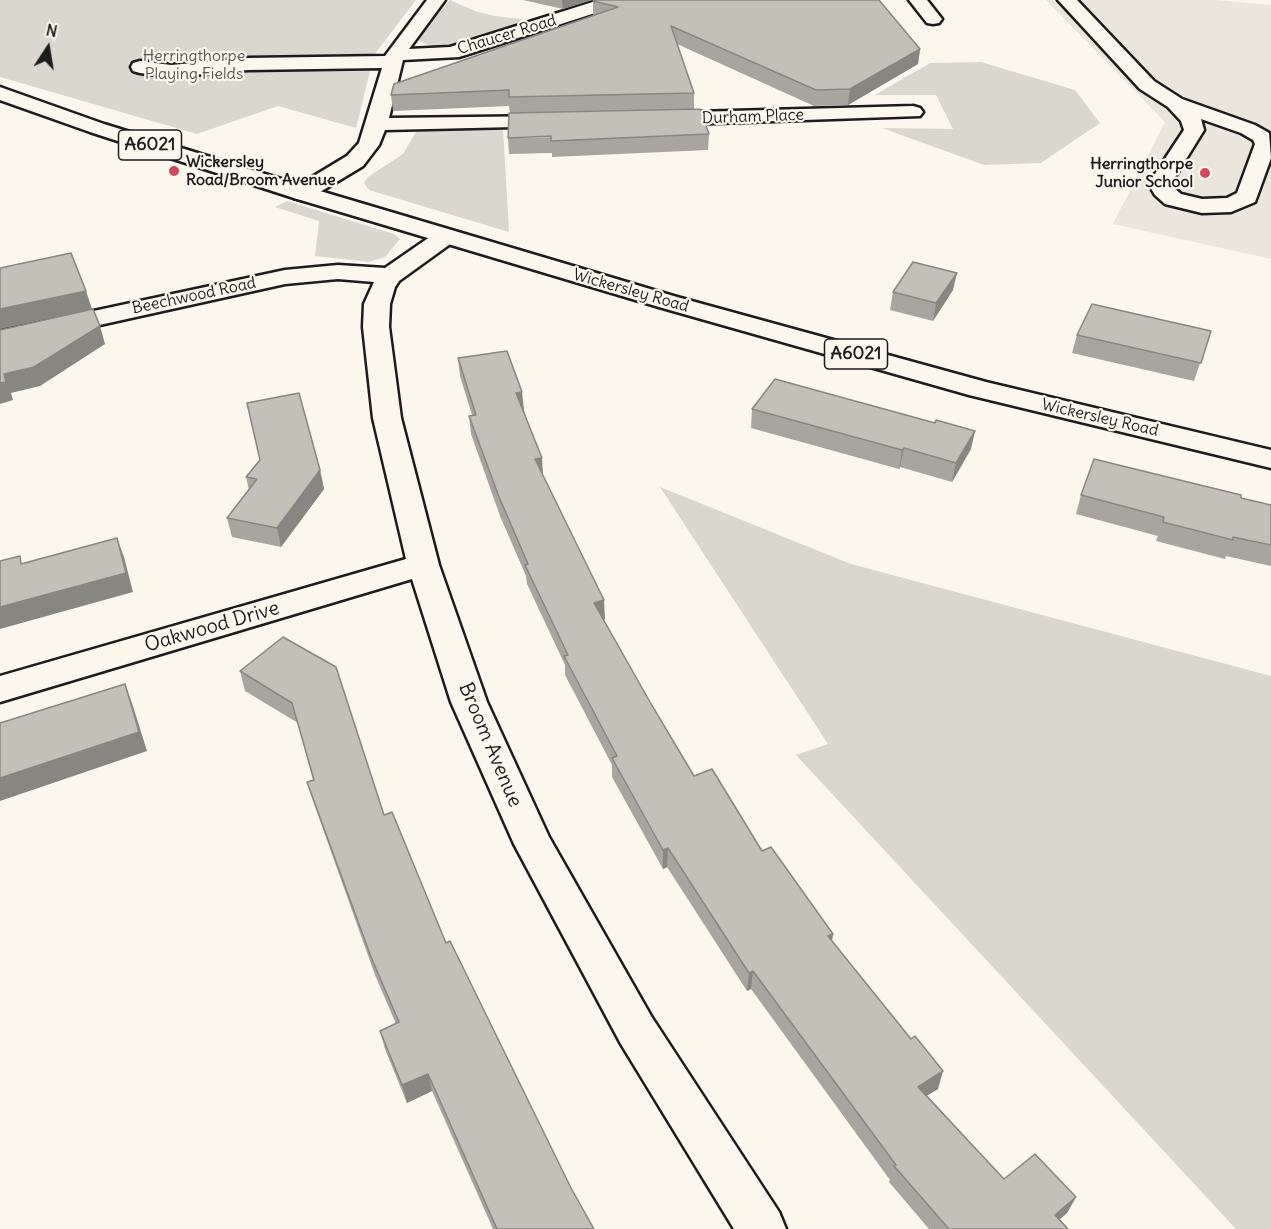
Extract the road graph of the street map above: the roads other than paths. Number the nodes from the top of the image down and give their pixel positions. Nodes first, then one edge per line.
1 (436, 0) edge
2 (617, 0) edge
3 (918, 0) edge
4 (1067, 0) edge
5 (933, 19) dead end
6 (393, 58) junction
7 (140, 68) dead end
8 (0, 93) edge
9 (1176, 103) junction
10 (913, 112) dead end
11 (638, 120) edge
12 (568, 122) edge
13 (377, 124) junction
14 (302, 193) junction
15 (445, 237) junction
16 (390, 276) junction
17 (0, 339) edge
18 (1271, 459) edge
19 (423, 565) junction
20 (0, 689) edge
21 (762, 1229) edge

1 - 6 street
2 - 6 street, Chaucer Road
3 - 5 street
4 - 9 street
6 - 7 street, Chaucer Road
6 - 13 street
8 - 14 street, Wickersley Road / A6021
9 - 9 street
10 - 11 street, Durham Place
12 - 13 street
13 - 14 street
14 - 15 street, Wickersley Road / A6021
15 - 16 street, Broom Avenue
15 - 18 street, Wickersley Road / A6021
16 - 17 street, Beechwood Road
16 - 19 street, Broom Avenue
19 - 20 street, Oakwood Drive
19 - 21 street, Broom Avenue

